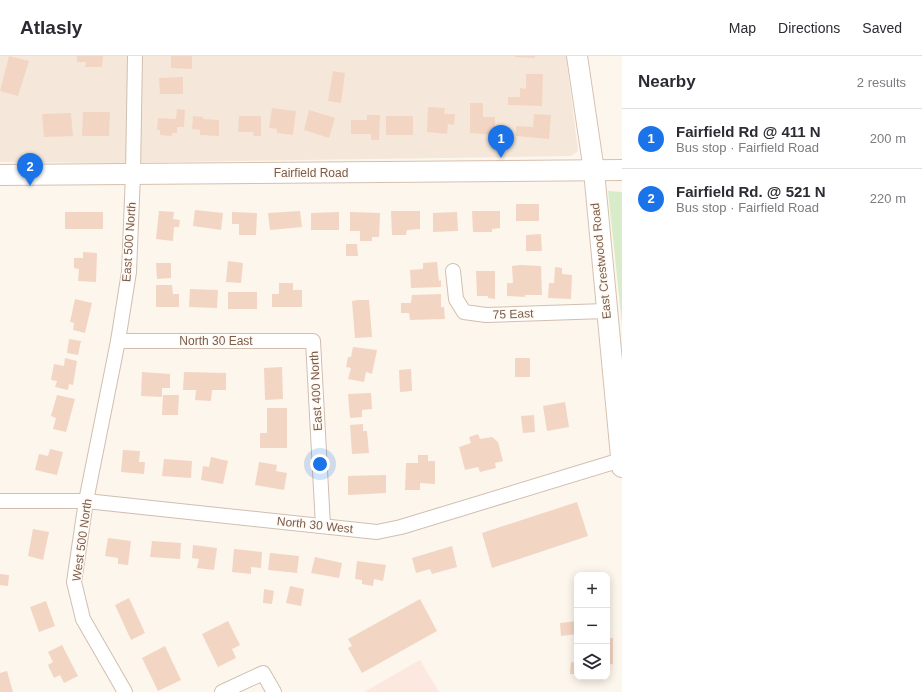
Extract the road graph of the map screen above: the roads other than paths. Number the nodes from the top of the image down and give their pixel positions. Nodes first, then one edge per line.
1 (135, 56) edge
2 (577, 56) edge
3 (622, 170) edge
4 (594, 171) junction
5 (134, 174) junction
6 (0, 175) edge
7 (453, 271) dead end
8 (606, 311) junction
9 (118, 341) junction
10 (314, 341) joint
11 (102, 425) joint
12 (622, 464) edge
13 (0, 501) edge
14 (86, 501) junction
15 (322, 526) junction
16 (125, 692) edge
17 (222, 692) edge
18 (274, 692) edge

1 - 5 street, East 500 North
2 - 4 street, East Crestwood Road
3 - 4 street, Fairfield Road
4 - 5 street, Fairfield Road
4 - 8 street, East Crestwood Road
5 - 6 street, Fairfield Road
5 - 9 street, East 500 North
7 - 8 street, 75 East
8 - 12 street, East Crestwood Road
9 - 10 street, North 30 East
9 - 11 street, East 500 North
10 - 15 street, East 400 North
11 - 14 street, West 500 North
12 - 15 street, North 30 West
13 - 14 street, North 30 West
14 - 15 street, North 30 West
14 - 16 street, West 500 North
17 - 18 street

